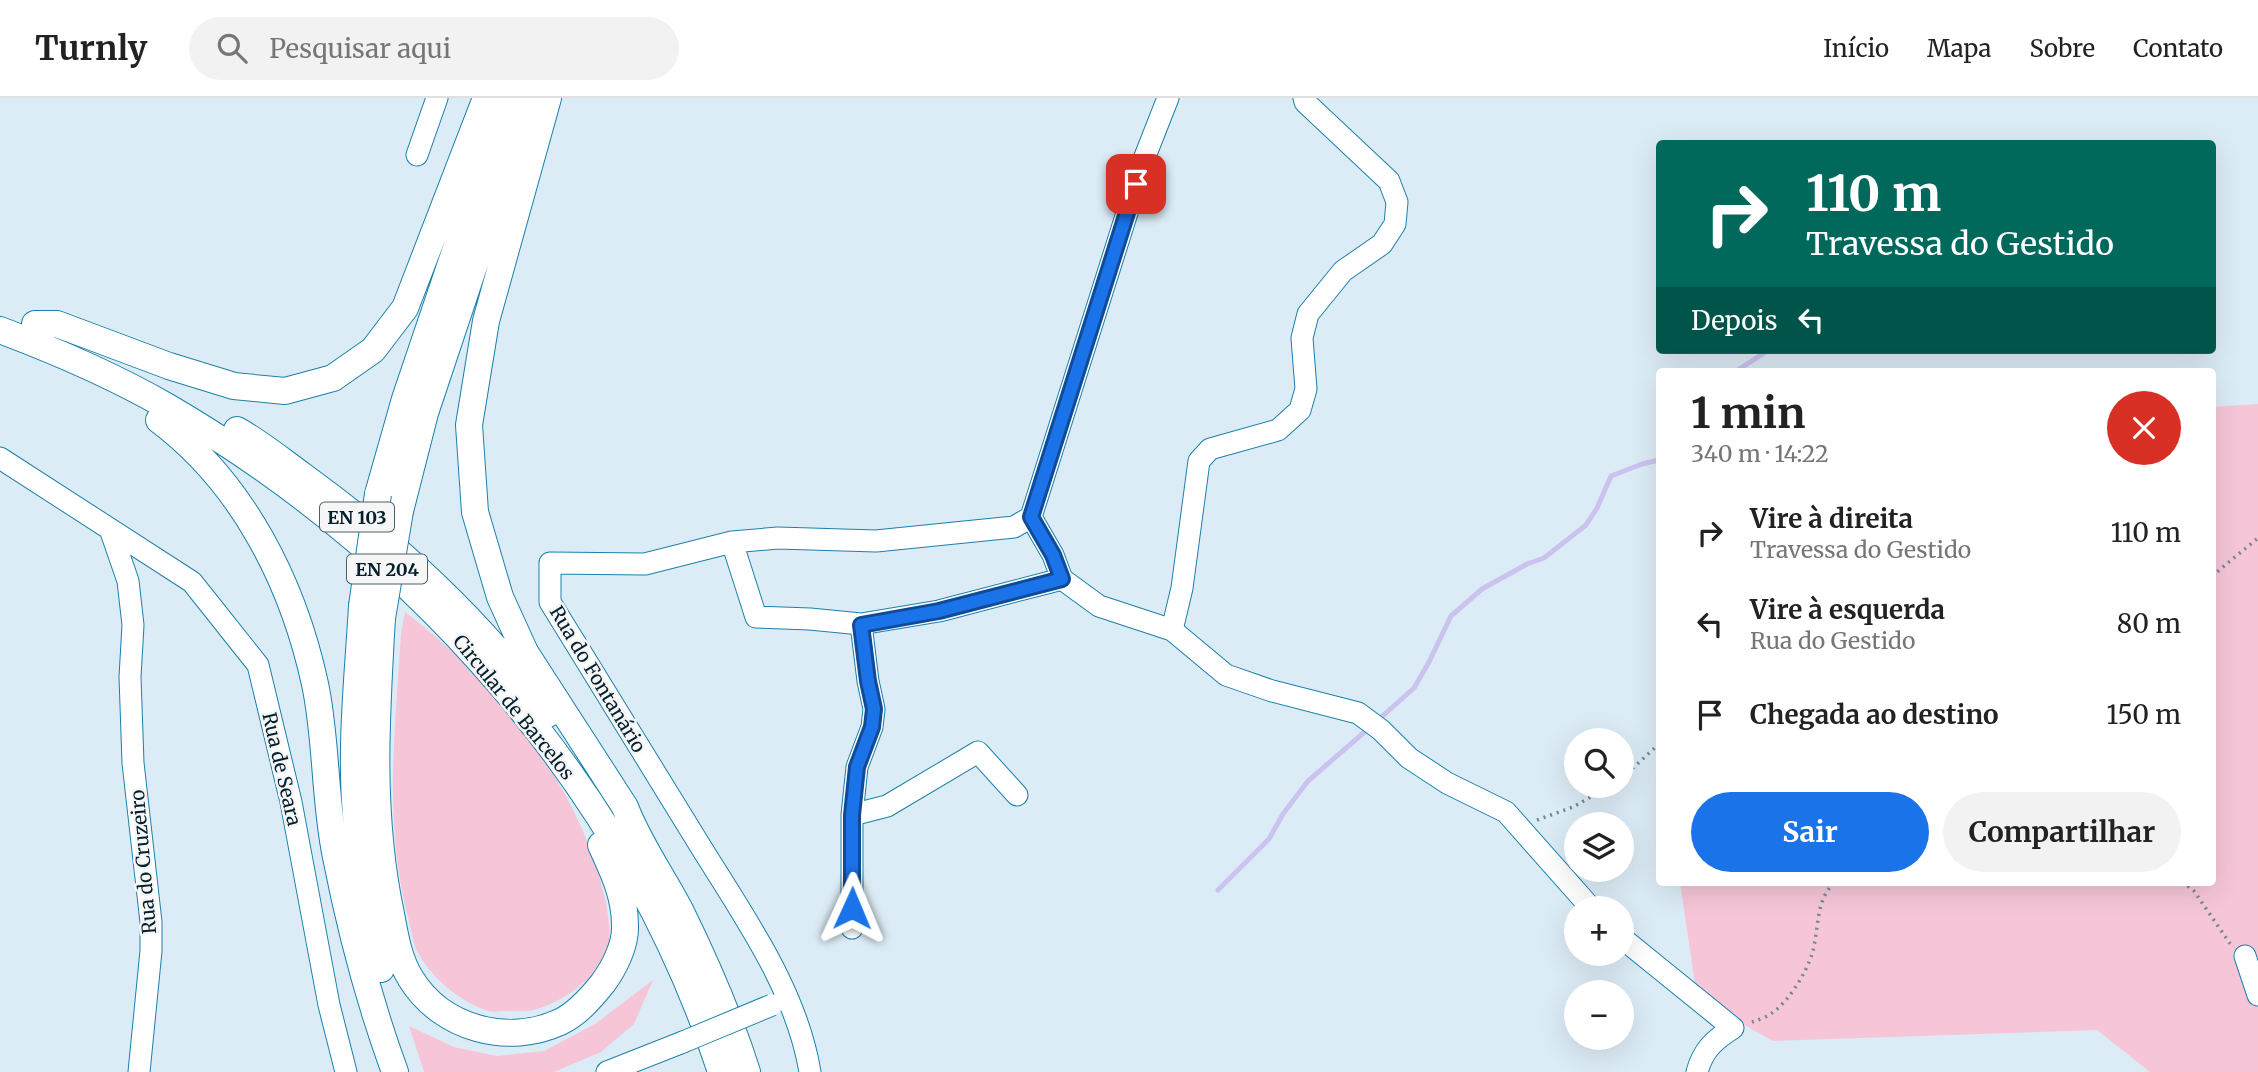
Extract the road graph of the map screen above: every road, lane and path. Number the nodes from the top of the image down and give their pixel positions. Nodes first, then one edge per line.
1 (437, 98) edge
2 (486, 98) edge
3 (508, 98) edge
4 (530, 98) edge
5 (548, 98) edge
6 (1168, 98) edge
7 (1304, 98) edge
8 (417, 155) dead end
9 (0, 313) edge
10 (35, 324) junction
11 (0, 330) edge
12 (127, 386) junction
13 (0, 458) edge
14 (1031, 517) junction
15 (110, 529) junction
16 (2258, 538) edge
17 (732, 542) junction
18 (2216, 573) edge
19 (1062, 579) junction
20 (372, 612) junction
21 (861, 625) junction
22 (1172, 630) junction
23 (1656, 747) edge
24 (1634, 767) edge
25 (1017, 795) dead end
26 (1589, 798) edge
27 (595, 809) junction
28 (852, 815) junction
29 (1514, 821) junction
30 (631, 824) junction
31 (1831, 886) edge
32 (2187, 886) edge
33 (1580, 896) edge
34 (852, 928) dead end
35 (1634, 948) edge
36 (2245, 956) joint
37 (2258, 995) edge
38 (780, 1001) junction
39 (1733, 1028) junction
40 (139, 1072) edge
41 (346, 1072) edge
42 (395, 1072) edge
43 (407, 1072) edge
44 (607, 1072) edge
45 (721, 1072) edge
46 (747, 1072) edge
47 (810, 1072) edge
48 (1697, 1072) edge

1 - 8 street
2 - 10 main road
3 - 20 main road, bridge
4 - 20 main road, bridge
5 - 30 main road
6 - 14 street
7 - 22 street
9 - 10 main road, EN 103
10 - 30 main road, EN 103
11 - 12 main road, Circular de Barcelos
12 - 27 main road, Circular de Barcelos / EN 204
12 - 42 main road
13 - 15 street, Rua de Seara
14 - 17 street, Rua do Fontanário
14 - 19 street
15 - 40 street, Rua do Cruzeiro
15 - 41 street, Rua de Seara
16 - 18 path
17 - 21 street
17 - 38 street, Rua do Fontanário
19 - 21 street
19 - 22 street
20 - 27 main road
20 - 43 main road
21 - 28 street
22 - 29 street
23 - 24 path
25 - 28 street
26 - 29 path
27 - 45 main road, Circular de Barcelos / EN 204
28 - 34 street
29 - 33 street
30 - 46 main road, EN 103
31 - 39 path
32 - 36 path
35 - 39 street
36 - 37 street
38 - 44 street, bridge
38 - 47 street, Rua do Fontanário
39 - 48 street

